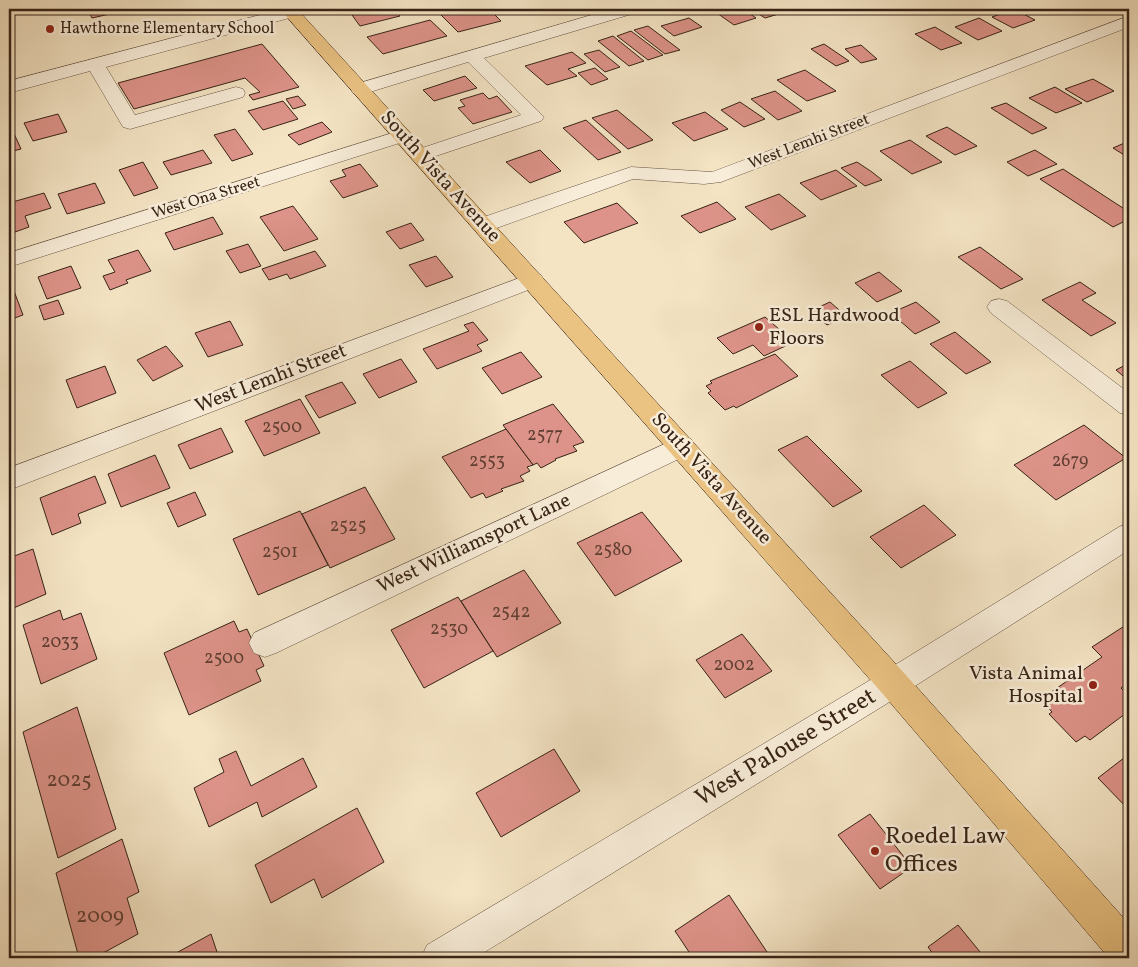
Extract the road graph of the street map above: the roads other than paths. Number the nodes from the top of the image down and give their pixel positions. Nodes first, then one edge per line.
1 (629, 9) edge
2 (294, 10) edge
3 (1129, 21) edge
4 (472, 56) junction
5 (94, 64) junction
6 (9, 88) edge
7 (360, 89) junction
8 (236, 93) dead end
9 (411, 146) junction
10 (483, 225) junction
11 (9, 260) edge
12 (533, 280) junction
13 (999, 307) dead end
14 (1129, 406) edge
15 (682, 446) junction
16 (9, 479) edge
17 (1129, 535) edge
18 (266, 642) dead end
19 (893, 683) junction
20 (1129, 952) edge
21 (440, 958) edge

1 - 4 street
2 - 5 street
2 - 7 main road, South Vista Avenue
3 - 10 street, West Lemhi Street
4 - 7 street
4 - 9 street, West Ona Street
5 - 6 street
5 - 8 street
7 - 9 main road, South Vista Avenue
9 - 10 main road, South Vista Avenue
9 - 11 street, West Ona Street
10 - 12 main road, South Vista Avenue
12 - 15 main road, South Vista Avenue
12 - 16 street, West Lemhi Street
13 - 14 street
15 - 18 street, West Williamsport Lane
15 - 19 main road, South Vista Avenue
17 - 19 street, West Palouse Street
19 - 20 main road, South Vista Avenue
19 - 21 street, West Palouse Street

